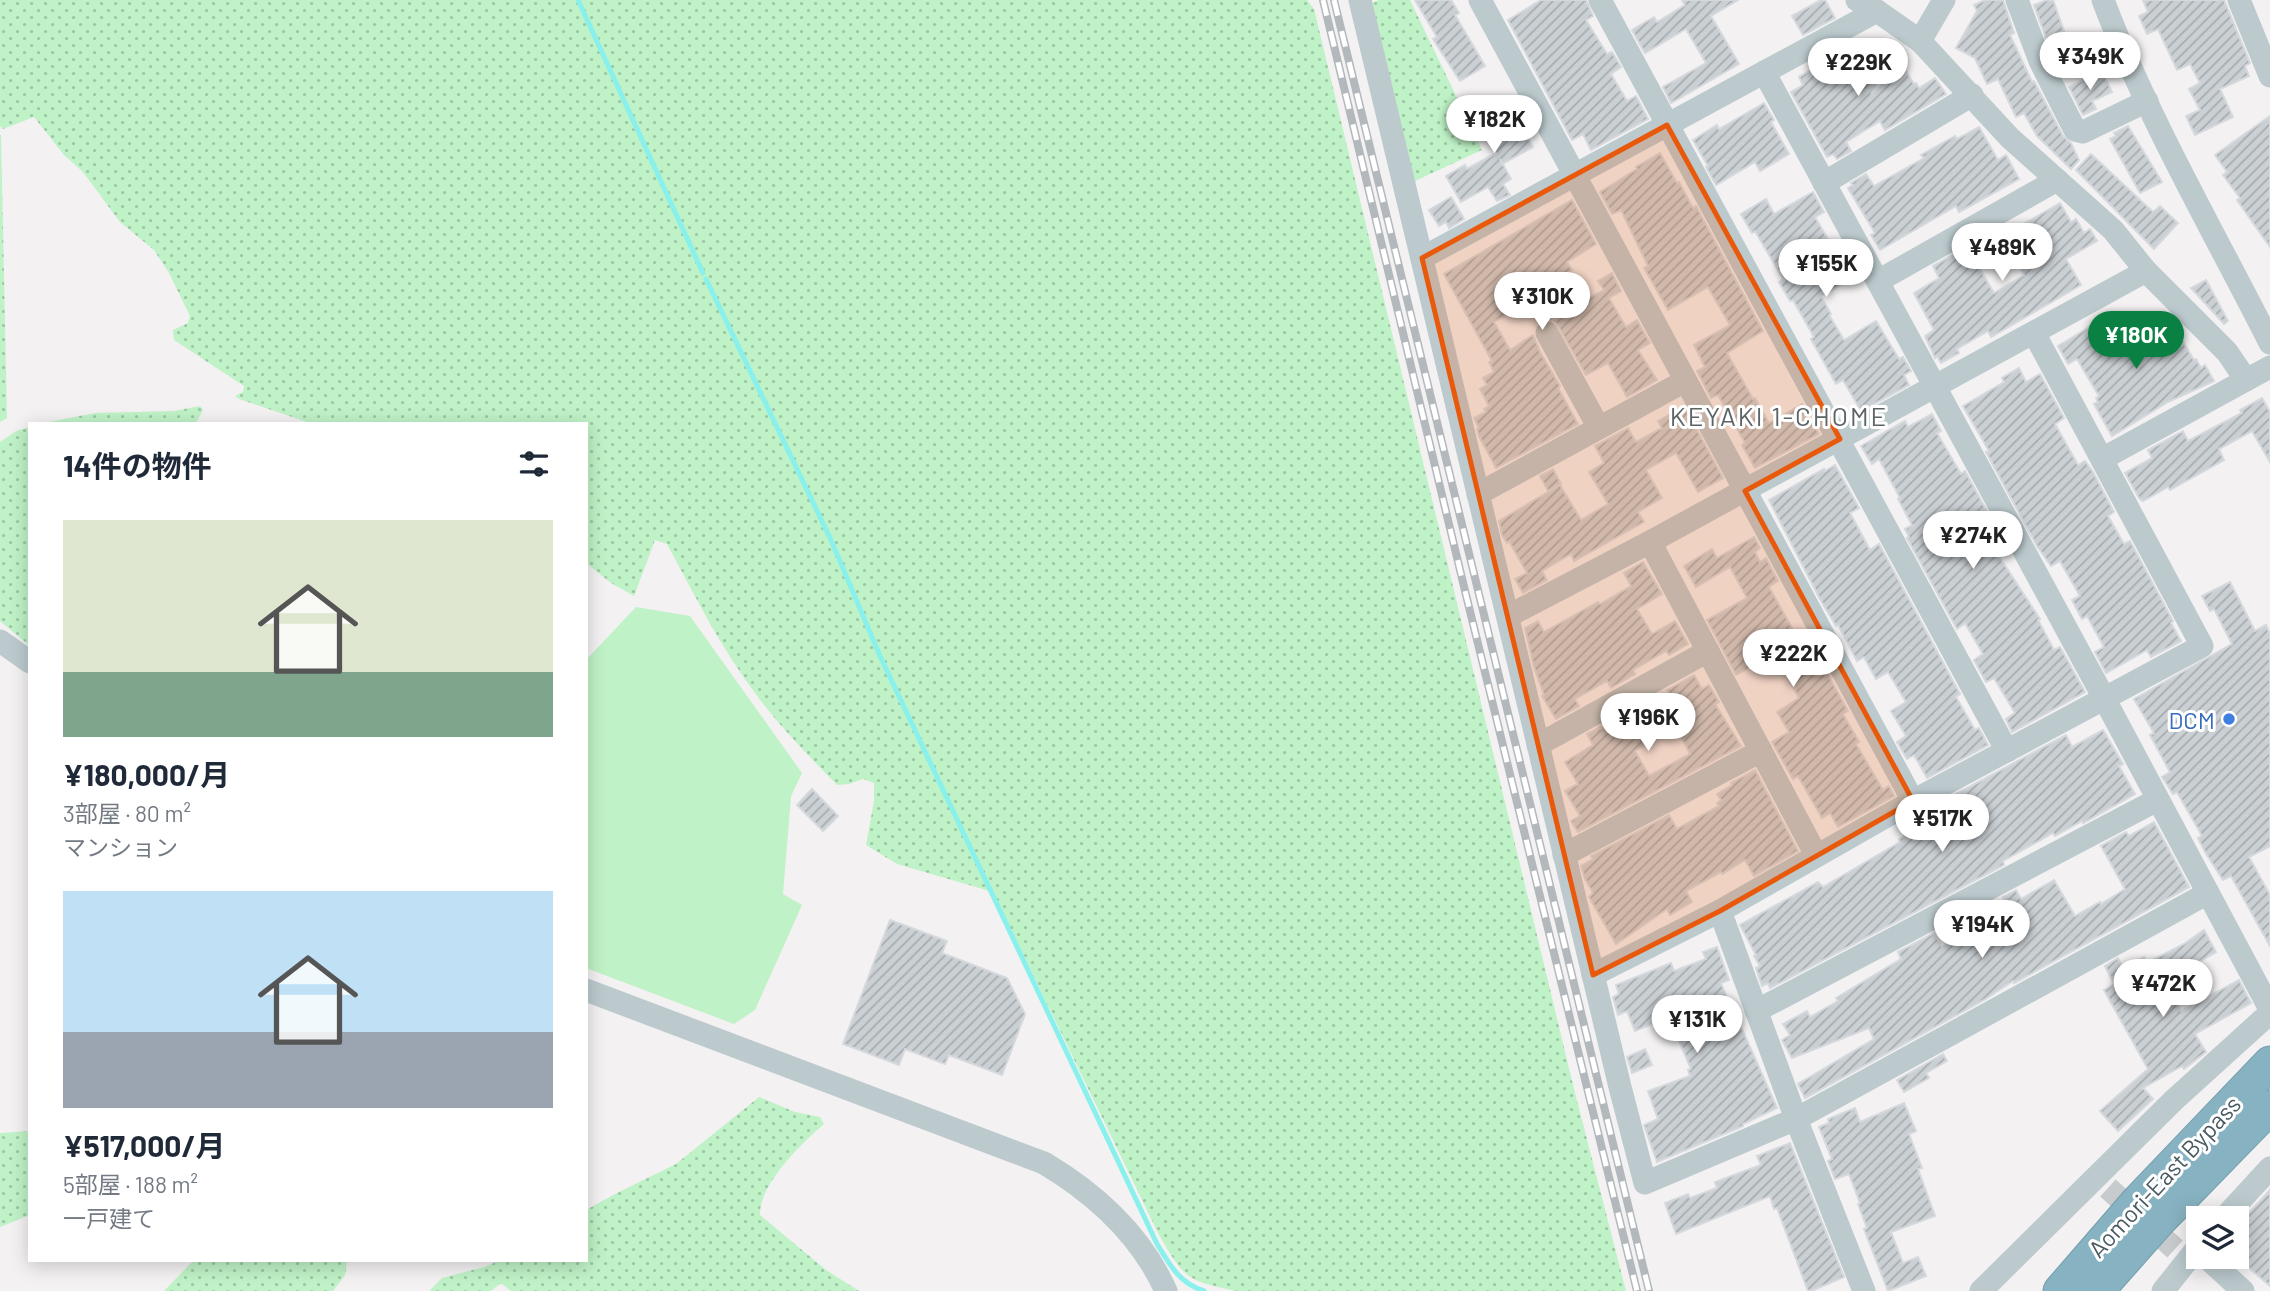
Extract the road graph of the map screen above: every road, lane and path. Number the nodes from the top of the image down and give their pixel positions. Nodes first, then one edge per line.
1 (1360, 0) edge
2 (1480, 0) edge
3 (1944, 0) edge
4 (2017, 0) edge
5 (2104, 0) edge
6 (2239, 0) edge
7 (1609, 3) edge
8 (1867, 5) edge
9 (1920, 41) junction
10 (1764, 72) junction
11 (2270, 76) edge
12 (1972, 95) junction
13 (2147, 101) junction
14 (1667, 125) junction
15 (1575, 175) junction
16 (2057, 180) junction
17 (1824, 183) junction
18 (1422, 258) junction
19 (2146, 271) junction
20 (1878, 281) junction
21 (1547, 333) dead end
22 (2034, 333) junction
23 (2270, 343) edge
24 (2270, 368) edge
25 (2246, 380) junction
26 (1685, 382) junction
27 (1934, 387) junction
28 (1599, 428) junction
29 (1840, 439) junction
30 (2102, 459) junction
31 (1745, 491) junction
32 (1478, 494) junction
33 (1650, 542) junction
34 (1508, 616) junction
35 (0, 641) edge
36 (1708, 651) junction
37 (28, 661) edge
38 (2105, 698) junction
39 (1538, 745) junction
40 (1761, 751) junction
41 (2007, 751) junction
42 (2157, 800) junction
43 (1913, 801) junction
44 (1564, 855) junction
45 (1816, 855) junction
46 (2208, 894) junction
47 (1720, 911) junction
48 (1593, 975) junction
49 (588, 991) edge
50 (1756, 1011) junction
51 (2270, 1011) edge
52 (2270, 1063) edge
53 (2270, 1107) edge
54 (1796, 1119) junction
55 (2270, 1168) edge
56 (2235, 1206) edge
57 (2186, 1261) edge
58 (2215, 1269) edge
59 (1166, 1291) edge
60 (1864, 1291) edge
61 (1981, 1291) edge
62 (2060, 1291) edge
63 (2097, 1291) edge
64 (2162, 1291) edge
65 (2243, 1291) edge

1 - 18 street
2 - 15 street
3 - 9 street
4 - 13 street
5 - 13 street
6 - 11 street
7 - 14 street
8 - 9 street
8 - 10 street
9 - 12 street
10 - 14 street
10 - 17 street
12 - 16 street
12 - 17 street
13 - 23 street
14 - 15 street
14 - 29 street
15 - 18 street
15 - 26 street
16 - 19 street
16 - 20 street
17 - 20 street
18 - 32 street
19 - 22 street
19 - 25 street
20 - 27 street
21 - 28 street
22 - 27 street
22 - 30 street
24 - 25 street
25 - 30 street
26 - 28 street
26 - 31 street
27 - 29 street
27 - 38 street
28 - 32 street
29 - 31 street
29 - 41 street
30 - 38 street
31 - 33 street
31 - 43 street
32 - 34 street
33 - 34 street
33 - 36 street
34 - 39 street
35 - 37 street
36 - 39 street
36 - 40 street
38 - 41 street
38 - 42 street
39 - 44 street
40 - 44 street
40 - 45 street
41 - 43 street
42 - 46 street
42 - 50 street
43 - 45 street
44 - 48 street
45 - 47 street
46 - 51 street
46 - 54 street
47 - 48 street
47 - 50 street
48 - 54 street
49 - 59 street
50 - 54 street
51 - 61 street
52 - 62 highway, Aomori-East Bypass
53 - 63 highway, Aomori-East Bypass
54 - 60 street
55 - 56 street
57 - 64 street
58 - 65 street

